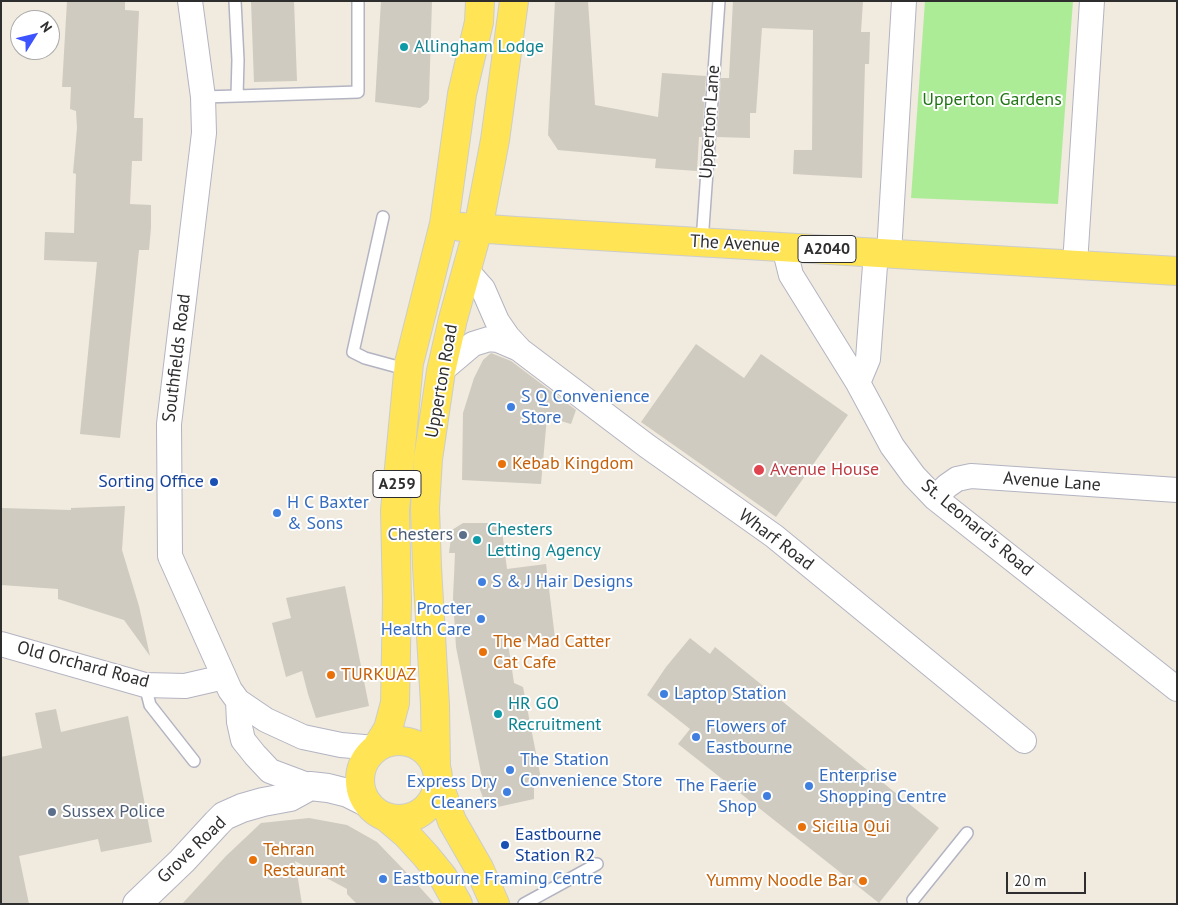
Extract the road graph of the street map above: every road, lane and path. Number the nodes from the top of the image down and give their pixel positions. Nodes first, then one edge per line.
1 (190, 1) edge
2 (235, 1) edge
3 (358, 1) edge
4 (480, 1) edge
5 (514, 1) edge
6 (719, 1) edge
7 (904, 1) edge
8 (1092, 1) edge
9 (237, 96) junction
10 (203, 97) junction
11 (383, 217) dead end
12 (444, 224) junction
13 (478, 229) junction
14 (702, 242) junction
15 (784, 247) junction
16 (882, 252) junction
17 (1075, 264) junction
18 (467, 271) junction
19 (1177, 271) edge
20 (520, 350) junction
21 (408, 370) junction
22 (441, 371) junction
23 (858, 383) junction
24 (1177, 490) edge
25 (935, 498) junction
26 (1, 644) edge
27 (224, 677) junction
28 (145, 684) junction
29 (1177, 689) edge
30 (238, 702) junction
31 (1024, 741) dead end
32 (377, 747) junction
33 (194, 762) dead end
34 (437, 774) junction
35 (310, 786) junction
36 (376, 809) junction
37 (967, 832) dead end
38 (597, 864) dead end
39 (913, 900) dead end
40 (137, 904) edge
41 (458, 904) edge
42 (495, 904) edge
43 (524, 904) edge

1 - 10 street, Southfields Road
2 - 9 lane
3 - 9 lane
4 - 12 main road, Upperton Road / A259
5 - 13 main road, Upperton Road / A259
6 - 14 lane, Upperton Lane
7 - 16 street
8 - 17 street
9 - 10 lane
10 - 27 street, Southfields Road
11 - 21 lane
12 - 13 main road, The Avenue / A2040
12 - 21 main road, Upperton Road / A259
13 - 14 main road, The Avenue / A2040
13 - 18 main road, Upperton Road / A259
14 - 15 main road, The Avenue / A2040
15 - 16 main road, The Avenue / A2040
15 - 23 street, St. Leonard's Road
16 - 17 main road, The Avenue / A2040
16 - 23 street
17 - 19 main road, The Avenue / A2040
18 - 20 street, Wharf Road
18 - 22 main road, Upperton Road / A259
20 - 22 street, Wharf Road
20 - 31 street, Wharf Road
21 - 32 main road, Upperton Road / A259
22 - 34 main road, Upperton Road / A259
23 - 25 street, St. Leonard's Road
24 - 25 street, Avenue Lane
25 - 29 street, St. Leonard's Road
26 - 28 street, Old Orchard Road
27 - 28 street, Old Orchard Road
27 - 30 street, Southfields Road
28 - 33 lane
30 - 32 street, Southfields Road
30 - 35 street, Southfields Road
32 - 34 main road
32 - 36 main road
34 - 36 main road
34 - 42 main road, A259
35 - 36 street, Southfields Road
35 - 40 street, Grove Road
36 - 41 main road
37 - 39 lane
38 - 43 lane

